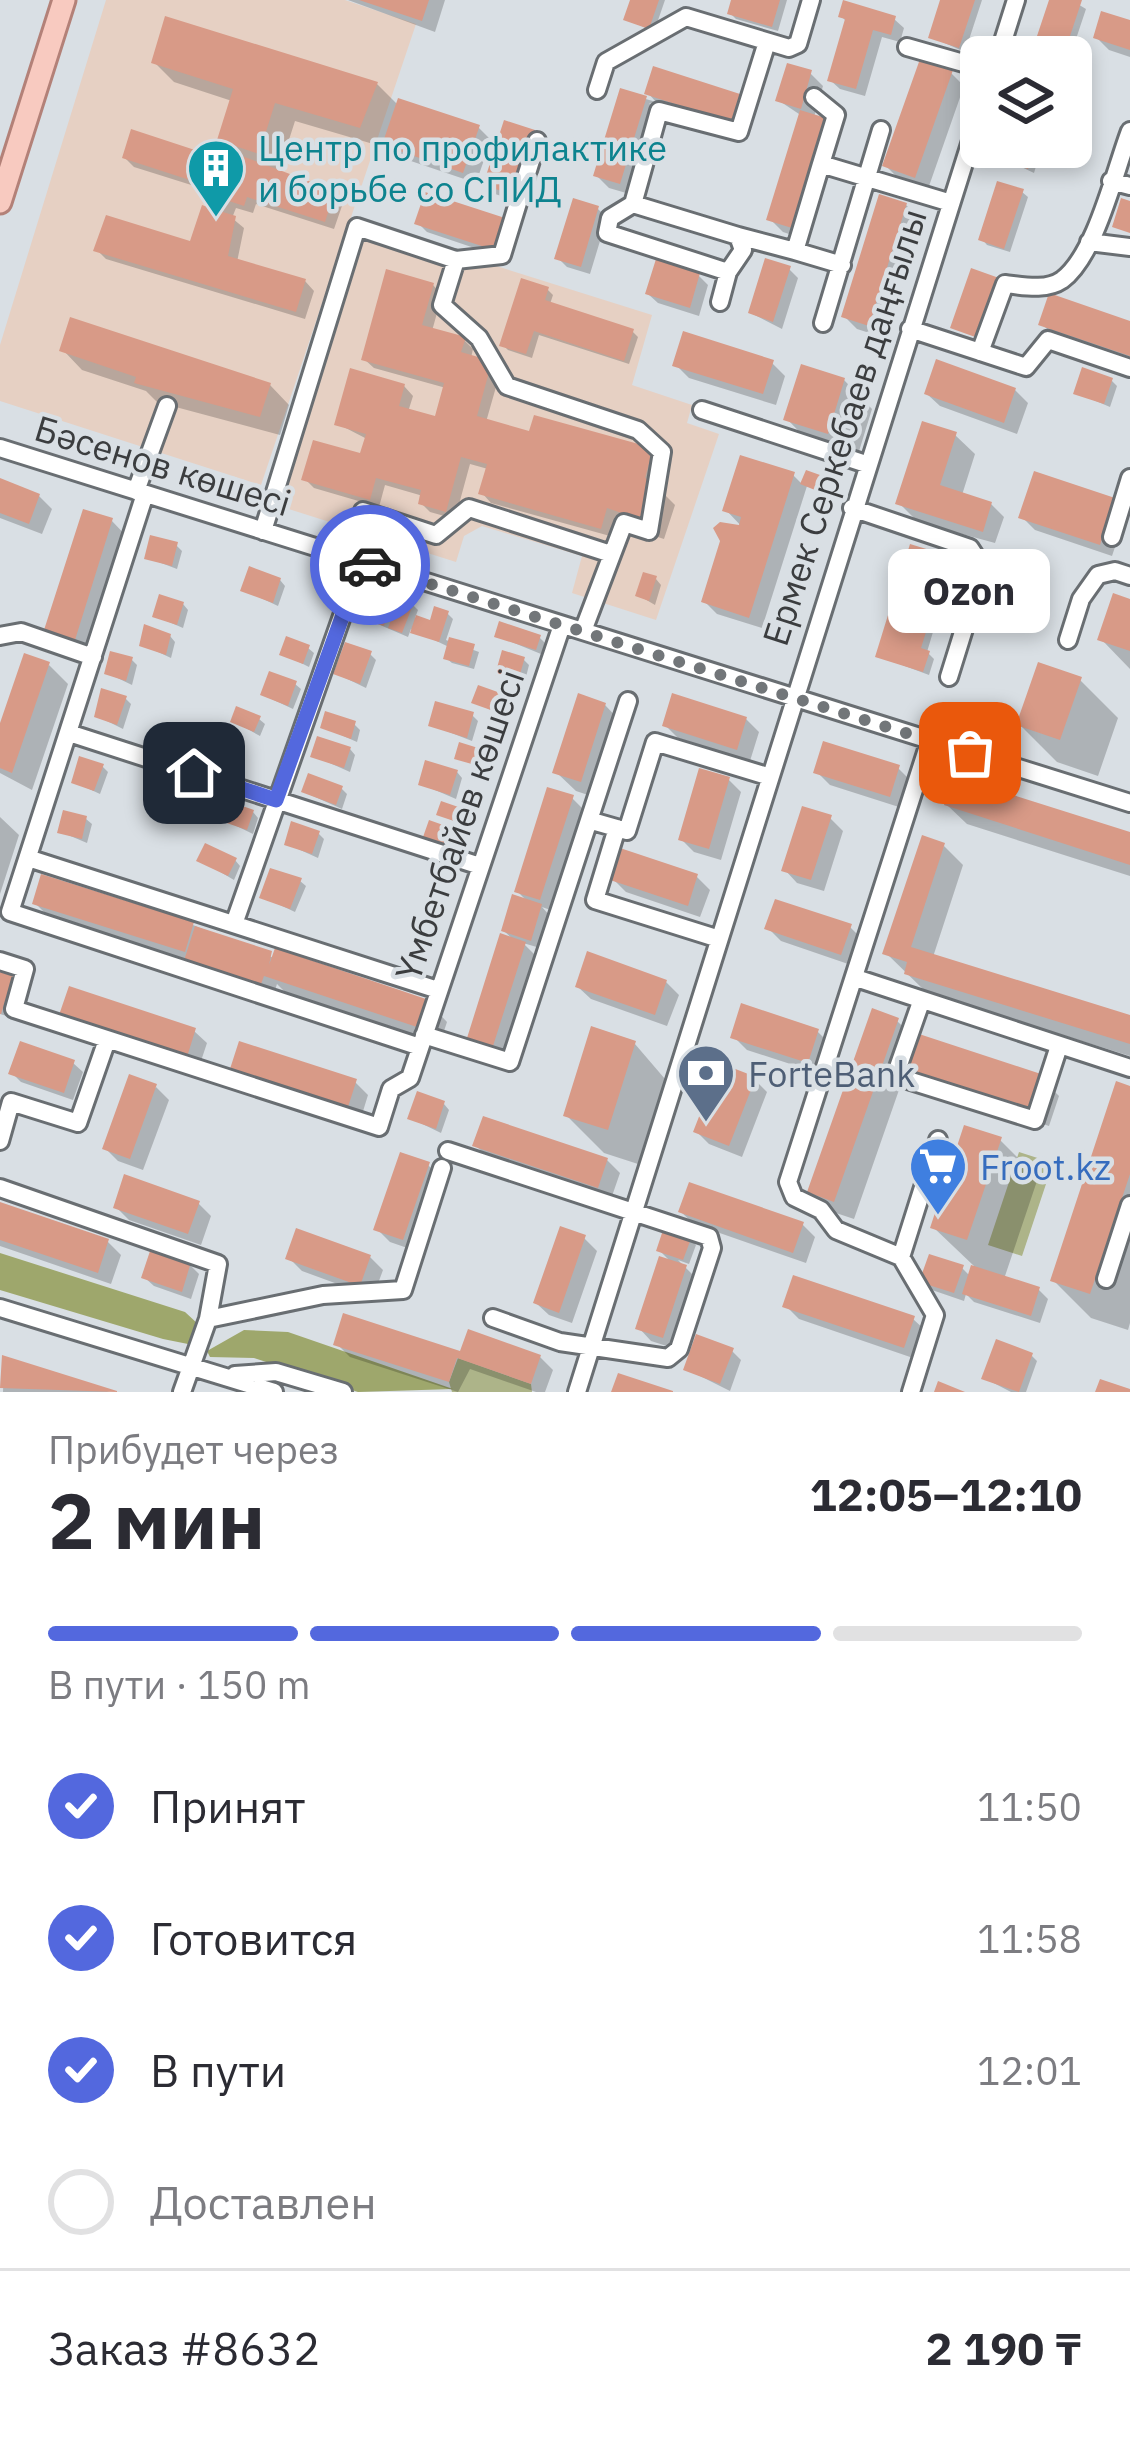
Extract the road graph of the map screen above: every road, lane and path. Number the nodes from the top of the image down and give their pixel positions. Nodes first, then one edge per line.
1 (64, 0) edge
2 (811, 0) edge
3 (1016, 0) edge
4 (689, 9) edge
5 (1005, 36) edge
6 (767, 41) junction
7 (907, 47) dead end
8 (960, 62) edge
9 (597, 90) dead end
10 (814, 97) dead end
11 (880, 130) dead end
12 (1130, 130) edge
13 (537, 141) dead end
14 (821, 164) junction
15 (962, 168) edge
16 (870, 178) junction
17 (1121, 183) edge
18 (0, 202) edge
19 (951, 202) junction
20 (633, 204) junction
21 (738, 236) junction
22 (1089, 242) junction
23 (1130, 247) edge
24 (795, 251) junction
25 (456, 260) junction
26 (842, 265) junction
27 (728, 272) junction
28 (720, 302) dead end
29 (823, 323) dead end
30 (910, 329) junction
31 (980, 352) junction
32 (1130, 368) edge
33 (167, 406) dead end
34 (702, 410) dead end
35 (0, 448) edge
36 (866, 464) junction
37 (1130, 478) edge
38 (141, 492) junction
39 (852, 508) junction
40 (363, 511) dead end
41 (263, 531) junction
42 (1112, 537) dead end
43 (611, 554) junction
44 (362, 562) junction
45 (1130, 576) edge
46 (562, 625) junction
47 (583, 632) junction
48 (0, 636) edge
49 (1068, 640) dead end
50 (93, 657) junction
51 (949, 677) dead end
52 (792, 697) junction
53 (628, 701) dead end
54 (69, 733) junction
55 (930, 740) junction
56 (767, 776) junction
57 (276, 800) junction
58 (1130, 803) edge
59 (592, 821) junction
60 (617, 828) junction
61 (28, 858) junction
62 (478, 865) junction
63 (234, 924) junction
64 (716, 938) junction
65 (0, 961) edge
66 (856, 978) junction
67 (438, 989) junction
68 (920, 1002) junction
69 (107, 1040) junction
70 (422, 1041) junction
71 (1059, 1046) junction
72 (1130, 1068) edge
73 (938, 1139) dead end
74 (0, 1141) edge
75 (0, 1188) edge
76 (1130, 1204) edge
77 (633, 1211) junction
78 (901, 1257) junction
79 (1106, 1279) dead end
80 (0, 1308) edge
81 (493, 1318) dead end
82 (208, 1319) junction
83 (592, 1346) junction
84 (191, 1365) junction
85 (222, 1376) junction
86 (182, 1392) edge
87 (240, 1392) edge
88 (274, 1392) edge
89 (343, 1392) edge
90 (577, 1392) edge
91 (911, 1392) edge

1 - 18 main road
2 - 6 street
3 - 5 street
4 - 6 street
4 - 9 street
6 - 20 street
7 - 8 street
10 - 14 street
11 - 16 street
12 - 17 street
13 - 25 street
14 - 16 street
14 - 24 street
15 - 19 street, Ермек Серкебаев даңғылы
16 - 19 street
16 - 26 street
17 - 22 street
19 - 30 street, Ермек Серкебаев даңғылы
20 - 21 street
20 - 27 street
21 - 24 street
21 - 27 street
22 - 23 street
22 - 31 street
24 - 26 street
25 - 41 street
25 - 43 street
26 - 29 street
27 - 28 street
30 - 31 street
30 - 36 street, Ермек Серкебаев даңғылы
31 - 32 street
33 - 38 street
34 - 36 street
35 - 38 street, Бәсенов көшесі
36 - 39 street, Ермек Серкебаев даңғылы
37 - 42 street
38 - 41 street, Бәсенов көшесі
38 - 50 street
39 - 51 street
39 - 52 street, Ермек Серкебаев даңғылы
40 - 43 street
41 - 44 street, Бәсенов көшесі
43 - 47 street
44 - 46 street, Бәсенов көшесі
44 - 57 street
45 - 49 street
46 - 47 street, Бәсенов көшесі
46 - 62 street, Үмбетбайев көшесі
47 - 52 street, Бәсенов көшесі
48 - 50 street
50 - 54 street
52 - 55 street, Бәсенов көшесі
52 - 56 street, Ермек Серкебаев даңғылы
53 - 59 street
54 - 57 street
54 - 61 street
55 - 58 street, Бәсенов көшесі
55 - 66 street
56 - 60 street
56 - 64 street, Ермек Серкебаев даңғылы
57 - 62 street
57 - 63 street
59 - 60 street
59 - 70 street
60 - 64 street
61 - 63 street
61 - 70 street
62 - 67 street, Үмбетбайев көшесі
63 - 67 street
64 - 77 street, Ермек Серкебаев даңғылы
65 - 69 street
66 - 68 street
66 - 78 street
67 - 70 street, Үмбетбайев көшесі
68 - 71 street
68 - 71 street
69 - 70 street, Үмбетбайев көшесі
69 - 74 street
71 - 72 street
73 - 78 street
75 - 82 street
76 - 79 street
77 - 82 street
77 - 83 street, Ермек Серкебаев даңғылы
77 - 83 street
78 - 91 street
80 - 84 street
81 - 83 street
82 - 84 street
83 - 90 street, Ермек Серкебаев даңғылы
84 - 85 street
84 - 86 street
85 - 87 street
85 - 88 street
85 - 89 street

